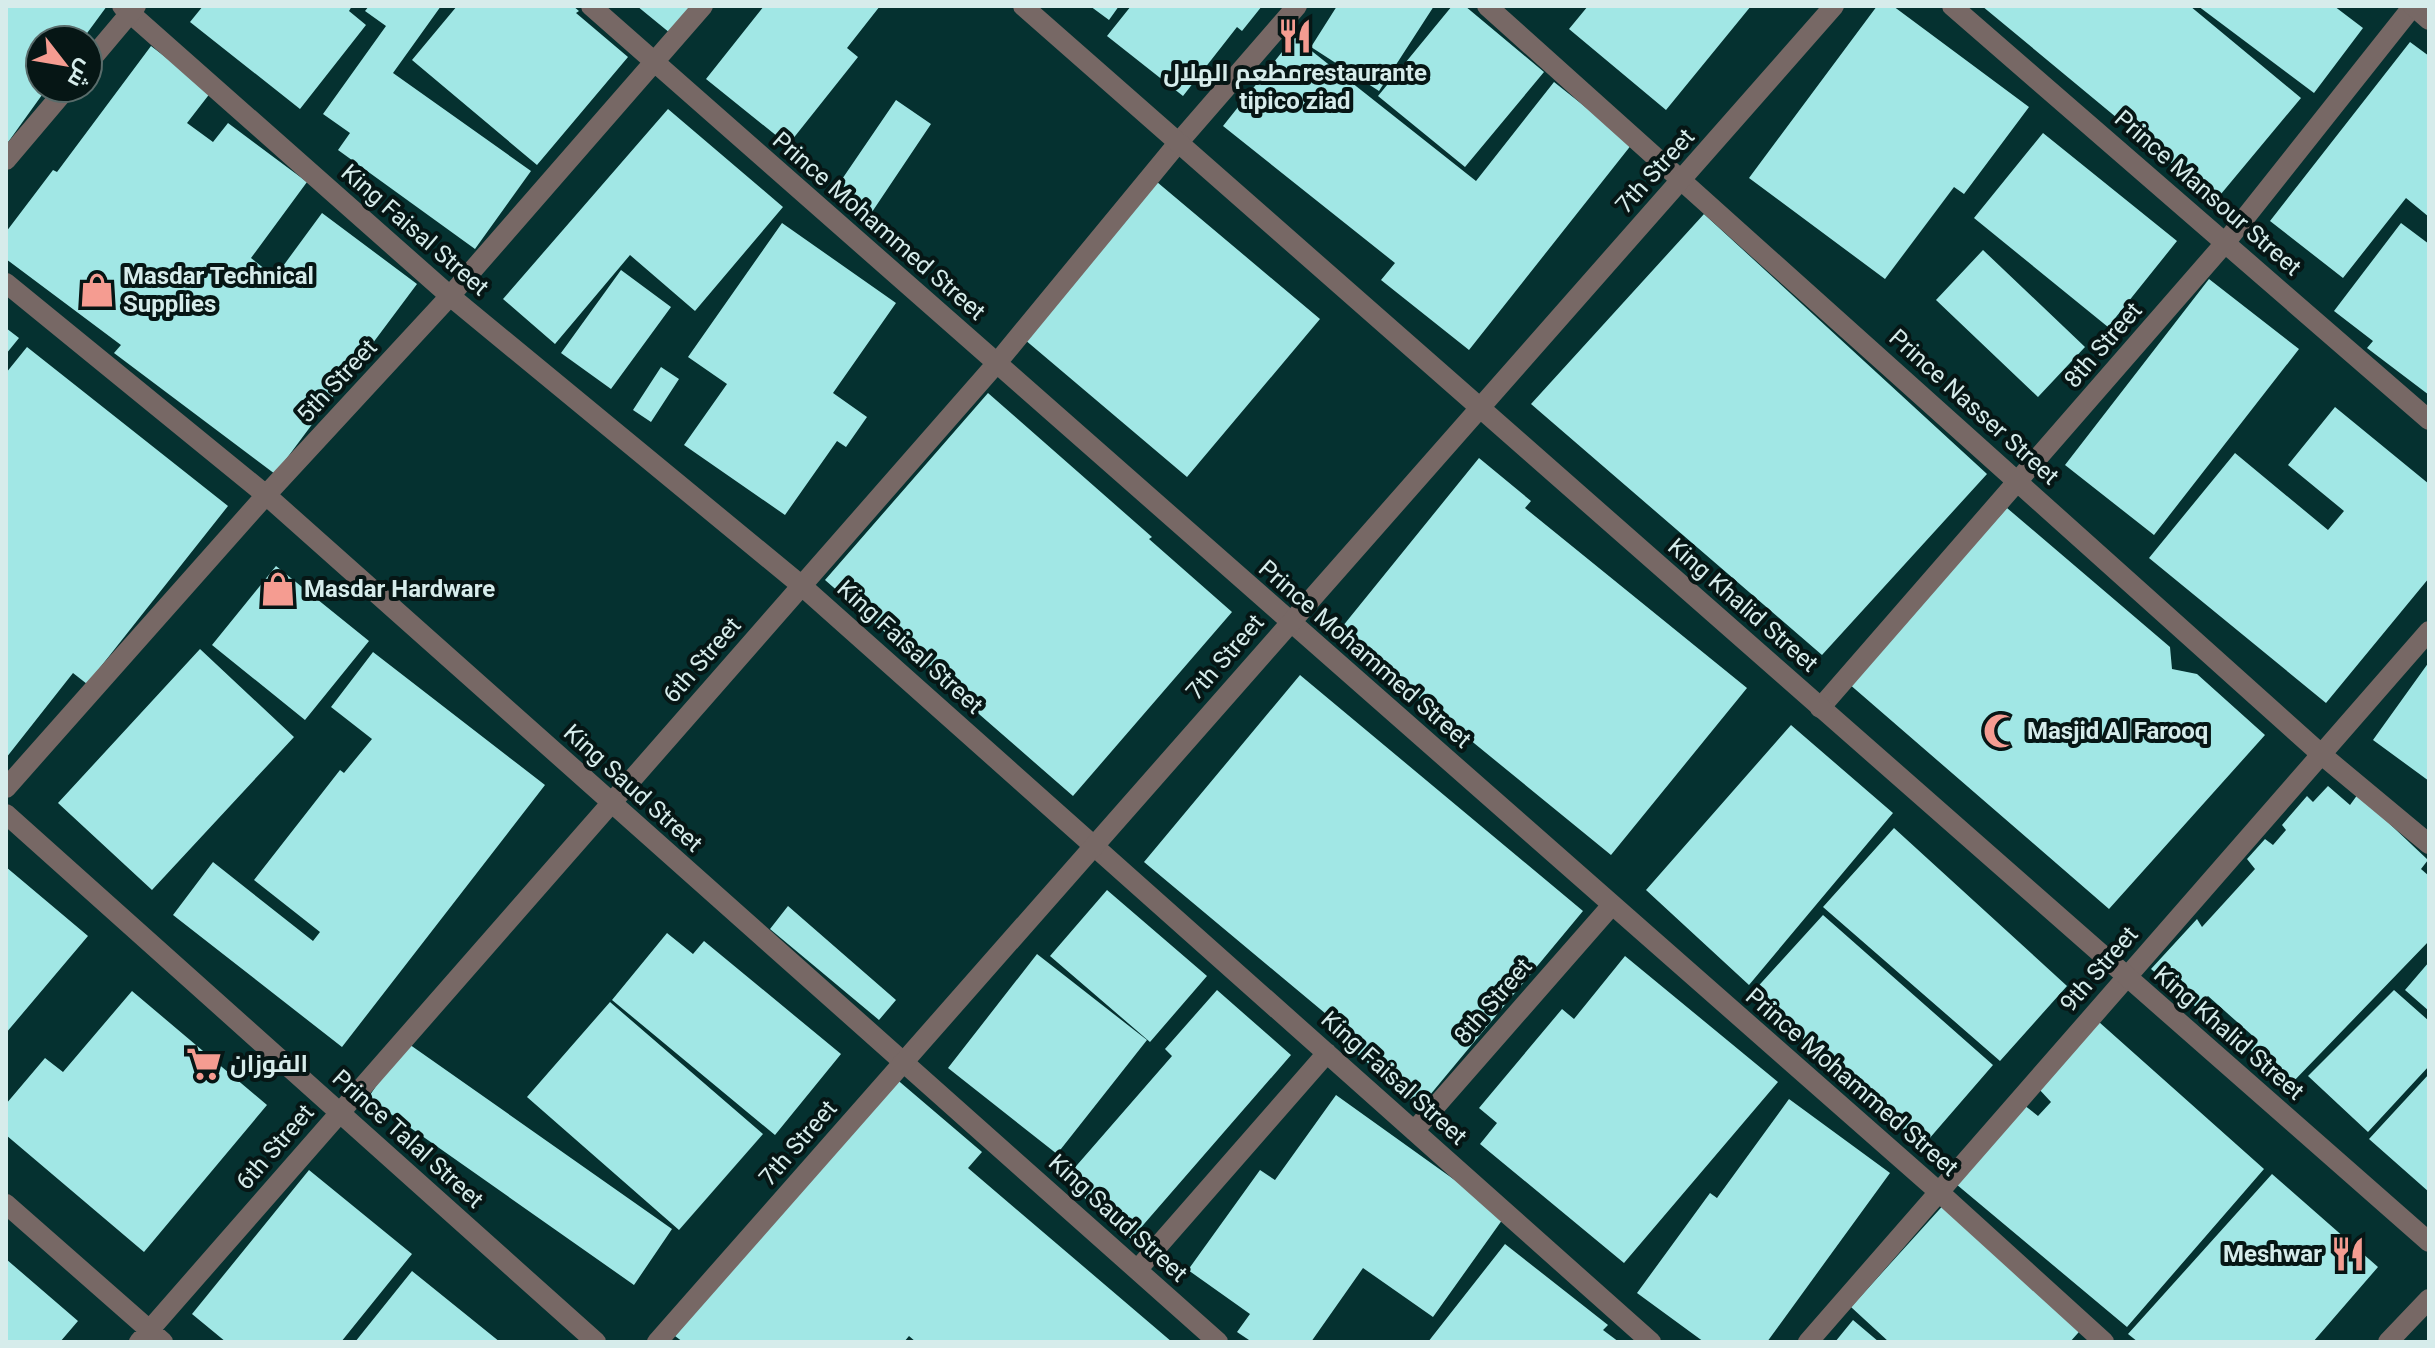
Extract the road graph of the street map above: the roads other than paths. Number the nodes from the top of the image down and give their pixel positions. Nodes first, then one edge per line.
1 (591, 6) edge
2 (703, 6) edge
3 (1023, 6) edge
4 (1297, 6) edge
5 (1487, 6) edge
6 (1834, 6) edge
7 (1952, 6) edge
8 (2413, 6) edge
9 (130, 8) edge
10 (2429, 20) edge
11 (104, 42) edge
12 (654, 61) junction
13 (53, 104) edge
14 (1178, 143) junction
15 (6, 160) edge
16 (1681, 180) junction
17 (2225, 243) junction
18 (6, 283) edge
19 (450, 296) junction
20 (996, 364) junction
21 (1478, 407) junction
22 (2429, 420) edge
23 (2018, 482) junction
24 (266, 495) junction
25 (802, 586) junction
26 (1290, 622) junction
27 (2429, 631) edge
28 (1820, 708) junction
29 (2322, 755) junction
30 (6, 788) edge
31 (611, 803) junction
32 (6, 814) edge
33 (2429, 844) edge
34 (1096, 847) junction
35 (1612, 905) junction
36 (2126, 977) junction
37 (1327, 1053) junction
38 (903, 1062) junction
39 (339, 1113) junction
40 (1414, 1131) junction
41 (1939, 1192) junction
42 (6, 1204) edge
43 (2429, 1242) edge
44 (1137, 1270) junction
45 (2429, 1299) edge
46 (150, 1338) edge
47 (596, 1342) edge
48 (657, 1342) edge
49 (1218, 1342) edge
50 (1651, 1342) edge
51 (1808, 1342) edge
52 (2104, 1342) edge
53 (2388, 1342) edge

1 - 12 street, Prince Mohammed Street
2 - 12 street, 5th Street
3 - 14 street, King Khalid Street
4 - 14 street, 6th Street
5 - 16 street, Prince Nasser Street
6 - 16 street, 7th Street
7 - 17 street, Prince Mansour Street
8 - 10 street
8 - 17 street, 8th Street
9 - 11 street
9 - 19 street, King Faisal Street
12 - 19 street, 5th Street
12 - 20 street, Prince Mohammed Street
13 - 15 street
14 - 20 street, 6th Street
14 - 21 street, King Khalid Street
16 - 21 street, 7th Street
16 - 23 street, Prince Nasser Street
17 - 22 street, Prince Mansour Street
17 - 23 street, 8th Street
18 - 24 street, King Saud Street
19 - 24 street, 5th Street
19 - 25 street, King Faisal Street
20 - 25 street, 6th Street
20 - 26 street, Prince Mohammed Street
21 - 26 street, 7th Street
21 - 28 street, King Khalid Street
23 - 28 street, 8th Street
23 - 29 street, Prince Nasser Street
24 - 30 street, 5th Street
24 - 31 street, King Saud Street
25 - 31 street, 6th Street
25 - 34 street, King Faisal Street
26 - 34 street, 7th Street
26 - 35 street, Prince Mohammed Street
27 - 29 street, 9th Street
28 - 36 street, King Khalid Street
29 - 33 street, Prince Nasser Street
29 - 36 street, 9th Street
31 - 38 street, King Saud Street
31 - 39 street, 6th Street
32 - 39 street, Prince Talal Street
34 - 37 street, King Faisal Street
34 - 38 street, 7th Street
35 - 40 street, 8th Street
35 - 41 street, Prince Mohammed Street
36 - 41 street, 9th Street
36 - 43 street, King Khalid Street
37 - 40 street, King Faisal Street
37 - 44 street
38 - 44 street, King Saud Street
38 - 48 street, 7th Street
39 - 46 street, 6th Street
39 - 47 street, Prince Talal Street
40 - 50 street, King Faisal Street
41 - 51 street, 9th Street
41 - 52 street, Prince Mohammed Street
42 - 46 street
44 - 49 street, King Saud Street
45 - 53 street

